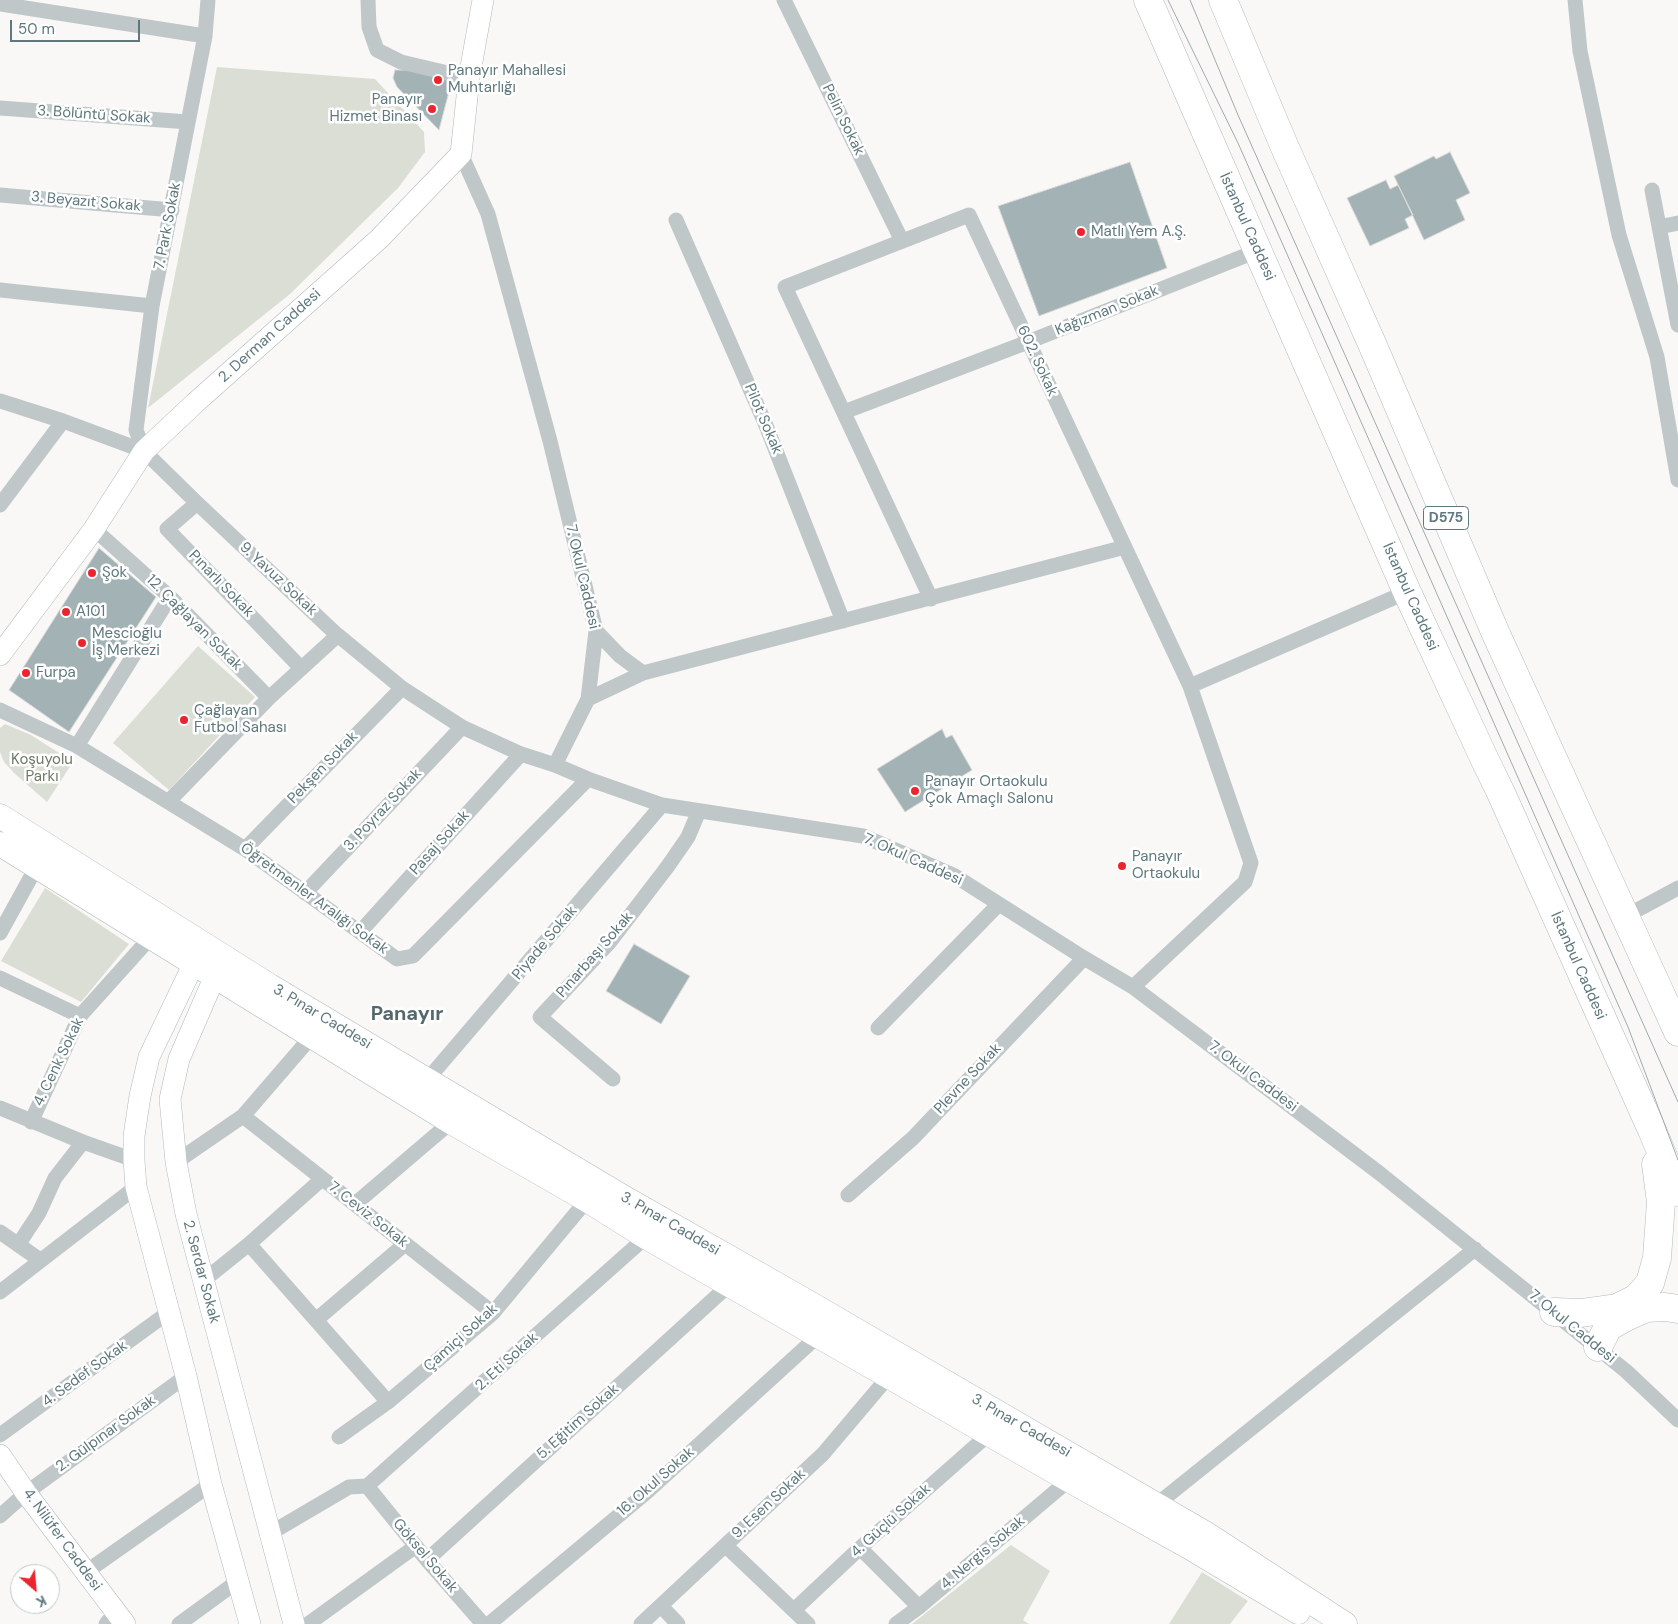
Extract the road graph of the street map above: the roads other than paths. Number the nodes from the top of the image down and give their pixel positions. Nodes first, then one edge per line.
1 (208, 0) edge
2 (368, 0) edge
3 (484, 0) edge
4 (784, 0) edge
5 (1148, 0) edge
6 (1224, 0) edge
7 (1574, 0) edge
8 (0, 4) edge
9 (50, 5) edge
10 (205, 36) junction
11 (469, 78) junction
12 (0, 108) edge
13 (188, 122) junction
14 (461, 154) junction
15 (1652, 190) dead end
16 (0, 195) edge
17 (172, 210) junction
18 (676, 220) dead end
19 (1678, 222) edge
20 (1659, 227) junction
21 (902, 241) junction
22 (1257, 251) junction
23 (0, 290) edge
24 (152, 306) junction
25 (1678, 324) edge
26 (1028, 342) junction
27 (0, 401) edge
28 (844, 412) junction
29 (63, 421) junction
30 (144, 451) junction
31 (1678, 480) edge
32 (196, 503) junction
33 (0, 505) edge
34 (94, 529) junction
35 (1125, 547) junction
36 (1407, 592) junction
37 (170, 597) junction
38 (931, 599) junction
39 (843, 621) junction
40 (596, 631) junction
41 (338, 635) junction
42 (0, 655) edge
43 (301, 668) junction
44 (643, 672) junction
45 (1190, 686) junction
46 (402, 688) junction
47 (269, 698) junction
48 (588, 699) junction
49 (0, 710) edge
50 (462, 727) junction
51 (77, 746) junction
52 (521, 754) junction
53 (555, 765) junction
54 (588, 779) junction
55 (168, 802) junction
56 (662, 805) junction
57 (699, 811) junction
58 (0, 816) edge
59 (0, 844) edge
60 (245, 849) junction
61 (37, 866) junction
62 (1678, 888) edge
63 (305, 893) junction
64 (999, 904) junction
65 (1626, 916) junction
66 (183, 931) junction
67 (360, 932) junction
68 (0, 933) edge
69 (150, 937) junction
70 (1084, 958) junction
71 (205, 965) junction
72 (0, 978) edge
73 (270, 986) junction
74 (1133, 987) junction
75 (80, 1016) junction
76 (878, 1028) dead end
77 (1678, 1032) edge
78 (312, 1036) junction
79 (613, 1079) dead end
80 (427, 1080) junction
81 (0, 1108) edge
82 (243, 1116) junction
83 (31, 1122) junction
84 (451, 1122) junction
85 (1652, 1130) junction
86 (83, 1142) junction
87 (134, 1160) junction
88 (176, 1162) junction
89 (322, 1179) junction
90 (136, 1187) junction
91 (1678, 1192) edge
92 (848, 1195) dead end
93 (587, 1200) junction
94 (355, 1204) junction
95 (0, 1232) edge
96 (646, 1237) junction
97 (249, 1244) junction
98 (405, 1244) junction
99 (18, 1245) junction
100 (1475, 1249) junction
101 (40, 1260) junction
102 (203, 1281) junction
103 (729, 1285) junction
104 (0, 1292) edge
105 (1678, 1309) edge
106 (169, 1312) junction
107 (1554, 1312) junction
108 (493, 1313) junction
109 (316, 1320) junction
110 (1576, 1330) joint
111 (819, 1335) junction
112 (1603, 1337) junction
113 (186, 1376) junction
114 (889, 1376) junction
115 (388, 1402) junction
116 (1678, 1420) edge
117 (990, 1434) junction
118 (0, 1435) edge
119 (339, 1437) dead end
120 (0, 1455) edge
121 (1069, 1480) junction
122 (211, 1484) junction
123 (367, 1486) junction
124 (26, 1493) junction
125 (1156, 1505) junction
126 (0, 1516) edge
127 (1135, 1516) junction
128 (270, 1534) junction
129 (416, 1546) junction
130 (726, 1546) junction
131 (860, 1548) junction
132 (427, 1560) junction
133 (86, 1572) junction
134 (238, 1581) junction
135 (661, 1606) junction
136 (919, 1607) junction
137 (794, 1610) junction
138 (115, 1620) edge
139 (478, 1622) edge
140 (179, 1624) edge
141 (250, 1624) edge
142 (294, 1624) edge
143 (308, 1624) edge
144 (641, 1624) edge
145 (678, 1624) edge
146 (808, 1624) edge
147 (896, 1624) edge
148 (1318, 1624) edge
149 (1345, 1624) edge

1 - 10 street, 7. Park Sokak
2 - 11 street
3 - 11 main road
4 - 21 street, Pelin Sokak
5 - 22 highway, İstanbul Caddesi
6 - 65 highway, D575
7 - 31 street
8 - 9 street
9 - 10 street
10 - 13 street, 7. Park Sokak
11 - 14 main road
12 - 13 street, 3. Bölüntü Sokak
13 - 17 street, 7. Park Sokak
14 - 30 main road, 2. Derman Caddesi
14 - 40 street, 7. Okul Caddesi
15 - 20 street
16 - 17 street, 3. Beyazıt Sokak
17 - 24 street, 7. Park Sokak
18 - 39 street, Pilot Sokak
19 - 20 street
20 - 25 street
21 - 26 street, 602. Sokak
21 - 28 street, 602. Sokak
22 - 26 street, Kağızman Sokak
22 - 36 highway, İstanbul Caddesi
23 - 24 street
24 - 30 street, 7. Park Sokak
26 - 28 street, Kağızman Sokak
26 - 35 street, 602. Sokak
27 - 29 street, 9. Yavuz Sokak
28 - 38 street
29 - 30 street, 9. Yavuz Sokak
29 - 33 street
30 - 32 street, 9. Yavuz Sokak
30 - 34 main road, 2. Derman Caddesi
32 - 41 street, 9. Yavuz Sokak
32 - 43 street, Pınarlı Sokak
34 - 37 street, 12. Çağlayan Sokak
34 - 42 main road, 2. Derman Caddesi
35 - 38 street
35 - 45 street, 602. Sokak
36 - 45 street
36 - 85 highway, İstanbul Caddesi
37 - 47 street, 12. Çağlayan Sokak
37 - 51 street
38 - 39 street
39 - 44 street
40 - 44 street
40 - 48 street, 7. Okul Caddesi
41 - 43 street
41 - 46 street, 9. Yavuz Sokak
43 - 47 street
44 - 48 street
45 - 74 street, 602. Sokak
46 - 50 street, 9. Yavuz Sokak
46 - 60 street, Pekşen Sokak
47 - 55 street
48 - 53 street, 7. Okul Caddesi
49 - 51 street, Öğretmenler Aralığı Sokak
50 - 52 street, 9. Yavuz Sokak
50 - 63 street, 3. Poyraz Sokak
51 - 55 street, Öğretmenler Aralığı Sokak
52 - 53 street, 9. Yavuz Sokak
52 - 67 street, Pasaj Sokak
53 - 54 street, 7. Okul Caddesi
54 - 56 street, 7. Okul Caddesi
54 - 67 street, Öğretmenler Aralığı Sokak
55 - 60 street, Öğretmenler Aralığı Sokak
56 - 57 street, 7. Okul Caddesi
56 - 80 street, Piyade Sokak
57 - 64 street, 7. Okul Caddesi
57 - 79 street, Pınarbaşı Sokak
58 - 66 main road, 3. Pınar Caddesi
59 - 61 main road, 3. Pınar Caddesi
60 - 63 street, Öğretmenler Aralığı Sokak
61 - 68 street
61 - 69 main road, 3. Pınar Caddesi
62 - 65 street
63 - 67 street, Öğretmenler Aralığı Sokak
64 - 70 street, 7. Okul Caddesi
64 - 76 street
65 - 77 highway, D575
66 - 71 main road
66 - 73 main road, 3. Pınar Caddesi
69 - 71 main road, 3. Pınar Caddesi
69 - 75 street, 4. Cenk Sokak
70 - 74 street, 7. Okul Caddesi
70 - 92 street, Plevne Sokak
71 - 73 main road
71 - 78 main road, 3. Pınar Caddesi
71 - 87 main road
71 - 88 main road, 2. Serdar Sokak
72 - 75 street
73 - 80 main road, 3. Pınar Caddesi
74 - 100 street, 7. Okul Caddesi
75 - 83 street, 4. Cenk Sokak
78 - 82 street
78 - 84 main road, 3. Pınar Caddesi
80 - 125 main road, 3. Pınar Caddesi
81 - 83 street
82 - 88 street
82 - 89 street, 7. Ceviz Sokak
83 - 86 street
84 - 93 main road, 3. Pınar Caddesi
84 - 94 street
85 - 91 highway, İstanbul Caddesi
85 - 107 highway
86 - 87 street
86 - 99 street
87 - 90 main road
88 - 102 main road, 2. Serdar Sokak
89 - 94 street, 7. Ceviz Sokak
89 - 97 street
90 - 101 street
90 - 106 main road
93 - 96 main road, 3. Pınar Caddesi
93 - 108 street, Çamiçi Sokak
94 - 98 street, 7. Ceviz Sokak
95 - 99 street
96 - 103 main road, 3. Pınar Caddesi
96 - 123 street, 2. Eti Sokak
97 - 102 street
97 - 109 street
98 - 108 street, 7. Ceviz Sokak
98 - 109 street
99 - 101 street
100 - 107 street, 7. Okul Caddesi
100 - 125 street
101 - 104 street
102 - 128 main road, 2. Serdar Sokak
103 - 111 main road, 3. Pınar Caddesi
103 - 132 street, 5. Eğitim Sokak
105 - 112 highway
106 - 113 main road
106 - 118 street, 4. Sedef Sokak
107 - 110 street, 7. Okul Caddesi
108 - 115 street, Çamiçi Sokak
109 - 115 street
110 - 112 highway
111 - 114 main road, 3. Pınar Caddesi
111 - 139 street, 16. Okul Sokak
112 - 116 street, 7. Okul Caddesi
113 - 122 main road
113 - 124 street, 2. Gülpınar Sokak
114 - 117 main road, 3. Pınar Caddesi
114 - 130 street, 9. Esen Sokak
115 - 119 street, Çamiçi Sokak
117 - 121 main road, 3. Pınar Caddesi
117 - 131 street, 4. Güçlü Sokak
120 - 124 main road, 4. Nilüfer Caddesi
121 - 127 main road, 3. Pınar Caddesi
121 - 136 street, 4. Nergis Sokak
122 - 133 street
122 - 134 main road
123 - 128 street
123 - 129 street, Göksel Sokak
124 - 126 street, 2. Gülpınar Sokak
124 - 133 main road, 4. Nilüfer Caddesi
125 - 127 street
125 - 149 main road, 3. Pınar Caddesi
127 - 148 main road, 3. Pınar Caddesi
128 - 142 main road, 2. Serdar Sokak
129 - 132 street, Göksel Sokak
129 - 143 street
130 - 135 street, 9. Esen Sokak
130 - 137 street
131 - 136 street
131 - 137 street, 4. Güçlü Sokak
132 - 139 street, Göksel Sokak
133 - 138 main road, 4. Nilüfer Caddesi
134 - 140 street
134 - 141 main road
135 - 144 street, 9. Esen Sokak
135 - 145 street
136 - 147 street, 4. Nergis Sokak
137 - 146 street

